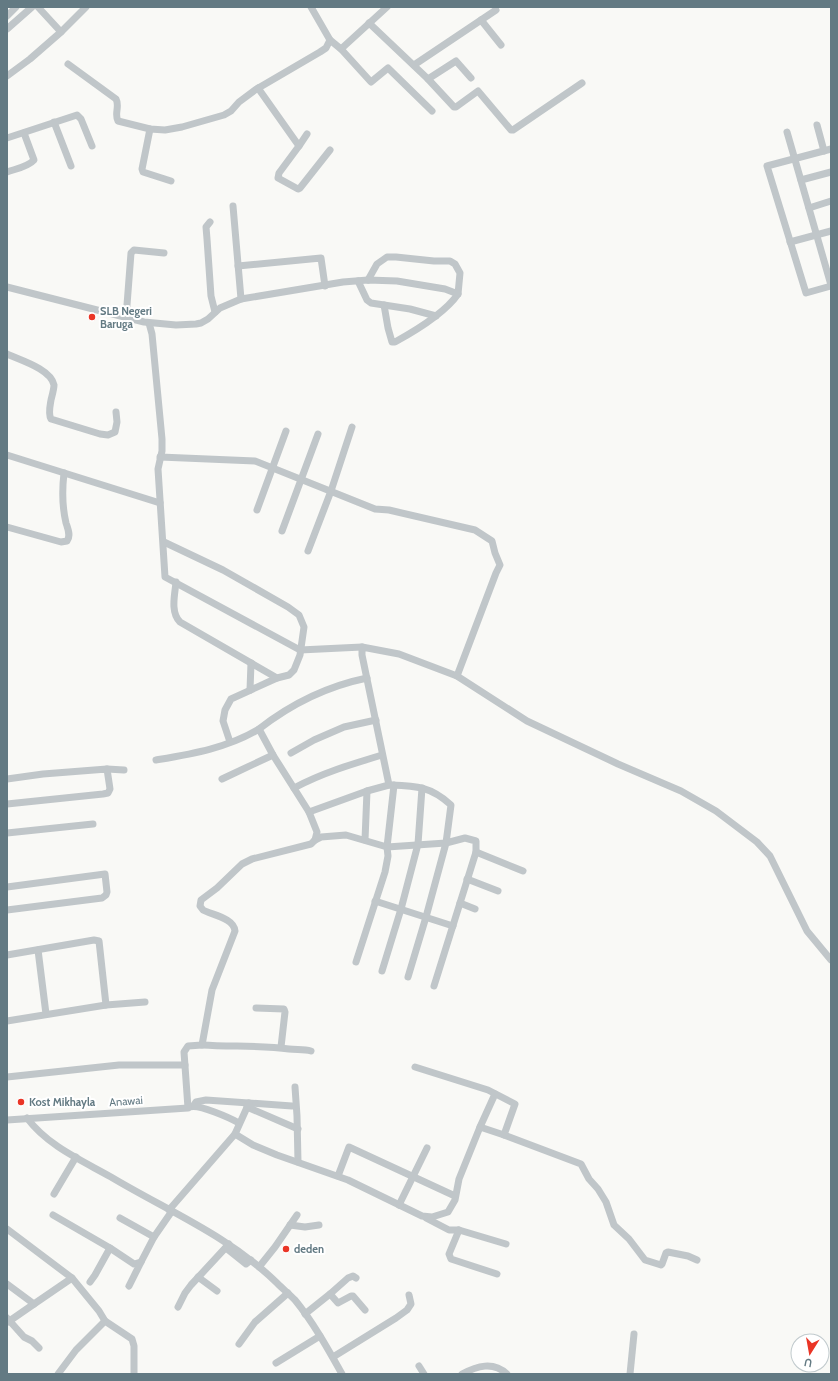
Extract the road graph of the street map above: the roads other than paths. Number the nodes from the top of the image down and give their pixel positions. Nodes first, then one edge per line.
1 (16, 7) edge
2 (32, 7) edge
3 (38, 7) edge
4 (86, 7) edge
5 (311, 7) edge
6 (387, 7) edge
7 (496, 10) dead end
8 (7, 16) edge
9 (481, 20) junction
10 (369, 23) junction
11 (7, 29) edge
12 (61, 32) junction
13 (330, 40) junction
14 (501, 46) dead end
15 (342, 48) junction
16 (68, 64) dead end
17 (414, 65) junction
18 (7, 76) edge
19 (471, 78) dead end
20 (428, 79) junction
21 (582, 83) dead end
22 (258, 88) junction
23 (432, 111) dead end
24 (54, 122) junction
25 (817, 125) dead end
26 (150, 129) junction
27 (787, 132) dead end
28 (24, 133) junction
29 (307, 134) dead end
30 (7, 138) edge
31 (92, 146) dead end
32 (299, 146) junction
33 (330, 150) dead end
34 (828, 150) edge
35 (795, 159) junction
36 (71, 166) dead end
37 (7, 172) edge
38 (831, 172) edge
39 (801, 180) junction
40 (170, 181) dead end
41 (831, 201) edge
42 (233, 206) dead end
43 (809, 208) junction
44 (210, 222) dead end
45 (831, 231) edge
46 (816, 235) junction
47 (790, 242) junction
48 (164, 253) dead end
49 (827, 259) edge
50 (238, 266) junction
51 (368, 280) junction
52 (358, 281) junction
53 (325, 286) junction
54 (831, 286) edge
55 (7, 287) edge
56 (458, 294) junction
57 (240, 298) junction
58 (384, 305) junction
59 (215, 312) junction
60 (436, 316) junction
61 (126, 318) junction
62 (149, 323) junction
63 (7, 354) edge
64 (116, 412) dead end
65 (352, 427) dead end
66 (286, 431) dead end
67 (318, 434) dead end
68 (7, 455) edge
69 (160, 457) junction
70 (272, 468) junction
71 (64, 473) junction
72 (302, 480) junction
73 (331, 491) junction
74 (160, 503) junction
75 (257, 510) dead end
76 (7, 527) edge
77 (282, 531) dead end
78 (164, 542) junction
79 (308, 551) dead end
80 (176, 582) junction
81 (362, 647) junction
82 (300, 650) junction
83 (251, 663) junction
84 (457, 676) junction
85 (277, 678) junction
86 (367, 678) junction
87 (250, 690) junction
88 (376, 720) junction
89 (259, 728) junction
90 (230, 742) junction
91 (291, 753) dead end
92 (273, 755) junction
93 (382, 755) junction
94 (156, 760) dead end
95 (108, 769) junction
96 (124, 770) dead end
97 (7, 779) edge
98 (222, 779) dead end
99 (392, 785) junction
100 (294, 788) junction
101 (422, 788) junction
102 (367, 791) junction
103 (7, 804) edge
104 (309, 812) junction
105 (93, 824) dead end
106 (7, 833) edge
107 (315, 840) junction
108 (365, 840) junction
109 (446, 843) junction
110 (418, 844) junction
111 (387, 847) junction
112 (476, 852) junction
113 (523, 871) dead end
114 (467, 879) junction
115 (7, 887) edge
116 (498, 891) dead end
117 (374, 901) junction
118 (460, 902) junction
119 (475, 909) dead end
120 (7, 910) edge
121 (401, 910) junction
122 (426, 917) junction
123 (453, 926) junction
124 (38, 950) junction
125 (7, 955) edge
126 (831, 960) edge
127 (356, 962) dead end
128 (382, 971) dead end
129 (408, 978) dead end
130 (434, 986) dead end
131 (145, 1002) dead end
132 (106, 1005) junction
133 (256, 1008) dead end
134 (46, 1014) junction
135 (7, 1021) edge
136 (202, 1045) junction
137 (281, 1047) junction
138 (311, 1051) dead end
139 (185, 1065) junction
140 (415, 1066) dead end
141 (7, 1078) edge
142 (295, 1087) dead end
143 (495, 1094) junction
144 (248, 1105) junction
145 (191, 1106) junction
146 (292, 1106) dead end
147 (27, 1118) junction
148 (7, 1120) edge
149 (239, 1123) junction
150 (480, 1127) junction
151 (298, 1129) junction
152 (235, 1134) junction
153 (504, 1135) junction
154 (427, 1148) dead end
155 (76, 1157) junction
156 (298, 1162) junction
157 (338, 1176) junction
158 (412, 1176) junction
159 (54, 1194) dead end
160 (455, 1196) junction
161 (399, 1205) junction
162 (170, 1211) junction
163 (53, 1215) dead end
164 (297, 1215) dead end
165 (422, 1216) junction
166 (120, 1218) dead end
167 (290, 1225) junction
168 (319, 1225) dead end
169 (7, 1229) edge
170 (459, 1230) junction
171 (154, 1237) junction
172 (506, 1244) dead end
173 (227, 1246) junction
174 (110, 1248) junction
175 (697, 1260) dead end
176 (141, 1262) junction
177 (259, 1267) junction
178 (497, 1274) dead end
179 (198, 1277) junction
180 (72, 1278) junction
181 (356, 1278) dead end
182 (90, 1282) dead end
183 (7, 1284) edge
184 (129, 1286) dead end
185 (217, 1291) dead end
186 (288, 1293) junction
187 (330, 1294) junction
188 (409, 1295) dead end
189 (34, 1304) junction
190 (178, 1307) dead end
191 (365, 1310) dead end
192 (305, 1314) junction
193 (8, 1320) edge
194 (105, 1321) junction
195 (634, 1334) dead end
196 (320, 1336) junction
197 (239, 1344) dead end
198 (39, 1348) dead end
199 (333, 1357) junction
200 (276, 1363) dead end
201 (419, 1366) dead end
202 (465, 1373) edge
203 (58, 1374) edge
204 (134, 1374) edge
205 (342, 1374) edge
206 (424, 1374) edge
207 (507, 1374) edge
208 (630, 1374) edge

1 - 8 street
2 - 11 street
3 - 12 street
4 - 12 street
5 - 13 street
6 - 10 street
7 - 9 street
9 - 14 street
9 - 17 street
10 - 15 street
10 - 17 street
12 - 18 street
13 - 15 street
13 - 22 street
15 - 23 street
16 - 26 street
17 - 20 street
19 - 20 street
20 - 21 street
22 - 26 street
22 - 32 street
24 - 28 street
24 - 31 street
24 - 36 street
25 - 34 street
26 - 40 street
27 - 35 street
28 - 30 street
28 - 37 street
29 - 32 street
32 - 33 street
34 - 35 street
35 - 39 street
35 - 47 street
38 - 39 street
39 - 43 street
41 - 43 street
42 - 50 street
43 - 46 street
44 - 59 street
45 - 46 street
46 - 47 street
46 - 49 street
47 - 54 street
48 - 61 street
49 - 54 street
50 - 53 street
50 - 57 street
51 - 52 street
51 - 56 street
51 - 56 street
52 - 53 street
52 - 58 street
53 - 57 street
55 - 61 street
56 - 60 street
57 - 59 street
58 - 60 street
58 - 60 street
59 - 62 street
61 - 62 street
62 - 69 street
63 - 64 street
65 - 73 street
66 - 70 street
67 - 72 street
68 - 71 street
69 - 70 street
69 - 74 street
70 - 72 street
70 - 75 street
71 - 74 street
71 - 76 street
72 - 73 street
72 - 77 street
73 - 79 street
73 - 84 street
74 - 78 street
78 - 80 street
78 - 82 street
80 - 82 street
80 - 83 street
81 - 82 street
81 - 84 street
81 - 86 street
82 - 85 street
83 - 85 street
83 - 87 street
84 - 126 street
85 - 87 street
86 - 88 street
86 - 89 street
87 - 90 street
88 - 91 street
88 - 93 street
89 - 90 street
89 - 92 street
90 - 94 street
92 - 98 street
92 - 100 street
93 - 99 street
93 - 100 street
95 - 96 street
95 - 97 street
95 - 103 street
99 - 101 street
99 - 102 street
99 - 111 street
100 - 104 street
101 - 109 street
101 - 110 street
102 - 104 street
102 - 108 street
104 - 107 street
105 - 106 street
107 - 108 street
107 - 136 street
108 - 111 street
109 - 110 street
109 - 112 street
109 - 122 street
110 - 111 street
110 - 121 street
111 - 117 street
112 - 113 street
112 - 114 street
114 - 116 street
114 - 118 street
115 - 120 street
117 - 121 street
117 - 127 street
118 - 119 street
118 - 123 street
121 - 122 street
121 - 128 street
122 - 123 street
122 - 129 street
123 - 130 street
124 - 125 street
124 - 132 street
124 - 134 street
131 - 132 street
132 - 134 street
133 - 137 street
134 - 135 street
136 - 137 street
136 - 139 street
137 - 138 street
139 - 141 street
139 - 145 street
140 - 143 street
142 - 151 street
143 - 150 street
143 - 153 street
144 - 145 street
144 - 146 street
144 - 149 street
144 - 151 street
145 - 147 street, Anawai
145 - 149 street
147 - 148 street, Anawai
147 - 155 street
149 - 152 street
150 - 153 street
150 - 160 street
151 - 156 street
152 - 156 street
152 - 162 street
153 - 175 street
154 - 158 street
155 - 159 street
155 - 162 street
156 - 157 street
157 - 158 street
157 - 161 street
158 - 160 street
158 - 161 street
160 - 165 street
161 - 165 street
162 - 171 street
162 - 173 street
163 - 174 street
164 - 167 street
165 - 170 street
166 - 171 street
167 - 168 street
167 - 177 street
169 - 180 street
170 - 172 street
170 - 178 street
171 - 176 street
173 - 177 street
173 - 179 street
174 - 176 street
174 - 182 street
176 - 184 street
177 - 186 street
179 - 185 street
179 - 190 street
180 - 189 street
180 - 194 street
181 - 187 street
183 - 189 street
186 - 192 street
186 - 197 street
187 - 191 street
187 - 192 street
188 - 199 street
189 - 193 street
192 - 196 street
193 - 198 street
194 - 203 street
194 - 204 street
195 - 208 street
196 - 199 street
196 - 200 street
199 - 205 street
201 - 206 street
202 - 207 street

